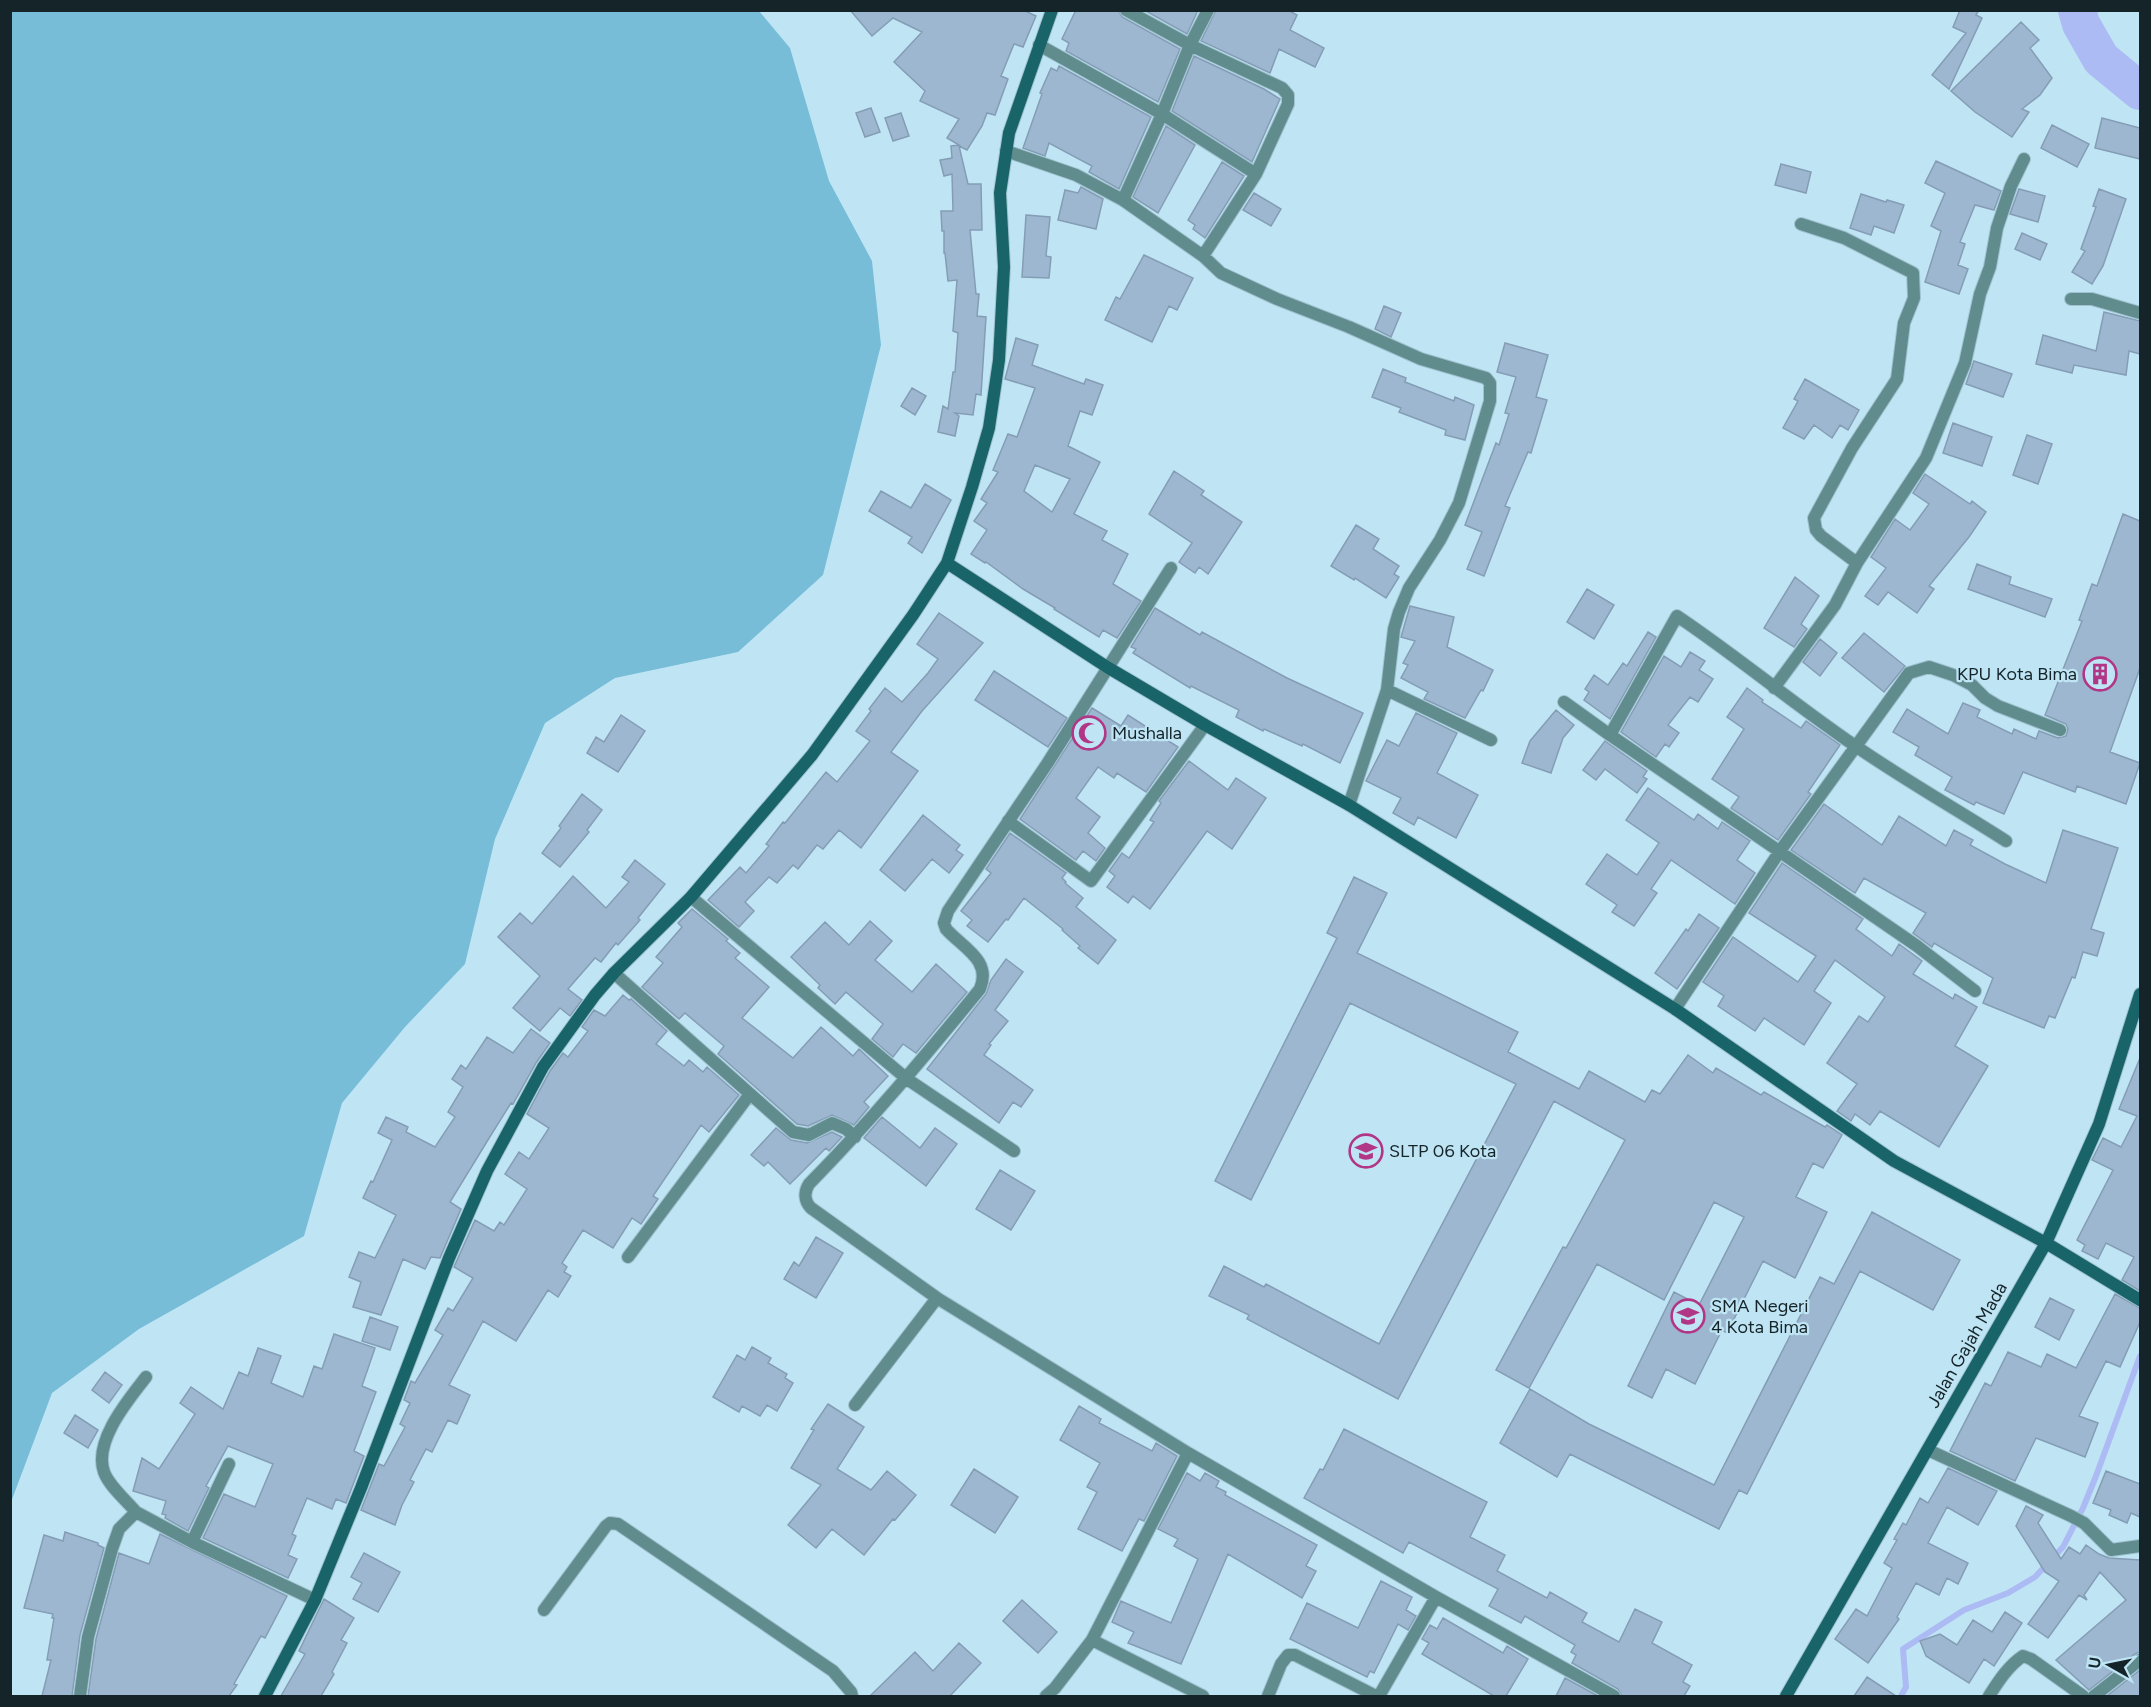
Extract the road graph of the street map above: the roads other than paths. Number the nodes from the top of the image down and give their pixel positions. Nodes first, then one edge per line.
1 (1126, 10) edge
2 (1208, 10) edge
3 (1051, 11) edge
4 (1039, 45) junction
5 (1190, 45) junction
6 (1162, 114) junction
7 (1006, 151) junction
8 (2024, 159) dead end
9 (1256, 174) junction
10 (1123, 200) junction
11 (1801, 224) dead end
12 (1203, 256) junction
13 (2071, 299) dead end
14 (2140, 313) edge
15 (1857, 562) junction
16 (947, 563) junction
17 (1171, 568) dead end
18 (1107, 667) junction
19 (1774, 688) junction
20 (1388, 690) junction
21 (1564, 702) dead end
22 (1205, 725) junction
23 (2060, 730) dead end
24 (1610, 735) junction
25 (1491, 740) dead end
26 (1856, 747) junction
27 (1349, 805) junction
28 (1008, 821) junction
29 (2006, 840) dead end
30 (1780, 851) junction
31 (691, 897) junction
32 (614, 973) junction
33 (1975, 991) dead end
34 (2140, 994) edge
35 (1676, 1009) junction
36 (907, 1079) junction
37 (750, 1094) junction
38 (855, 1137) junction
39 (1014, 1151) dead end
40 (2046, 1243) junction
41 (628, 1257) dead end
42 (937, 1298) junction
43 (2140, 1300) edge
44 (146, 1377) dead end
45 (855, 1405) dead end
46 (1928, 1450) junction
47 (1188, 1453) junction
48 (229, 1464) dead end
49 (136, 1512) junction
50 (192, 1542) junction
51 (2140, 1546) edge
52 (1436, 1597) junction
53 (315, 1600) junction
54 (544, 1610) dead end
55 (1092, 1640) junction
56 (2140, 1660) edge
57 (80, 1696) edge
58 (265, 1696) edge
59 (852, 1696) edge
60 (1046, 1696) edge
61 (1203, 1696) edge
62 (1268, 1696) edge
63 (1377, 1696) edge
64 (1611, 1696) edge
65 (1786, 1696) edge
66 (1989, 1696) edge
67 (2083, 1696) edge
68 (2094, 1696) edge

1 - 5 street
2 - 5 street
3 - 4 street
4 - 6 street
4 - 7 street
5 - 6 street
5 - 9 street
6 - 9 street
6 - 10 street
7 - 10 street
7 - 16 street
8 - 15 street
9 - 12 street
10 - 12 street
11 - 15 street
12 - 20 street
13 - 14 street
15 - 19 street
16 - 18 street
16 - 31 street
17 - 18 street
18 - 22 street
18 - 28 street
19 - 24 street
19 - 26 street
20 - 25 street
20 - 27 street
21 - 24 street
22 - 27 street
22 - 28 street
23 - 26 street
24 - 30 street
26 - 29 street
26 - 30 street
27 - 35 street
28 - 36 street
30 - 33 street
30 - 35 street
31 - 32 street
31 - 36 street
32 - 37 street
32 - 53 street
34 - 40 street, Jalan Gajah Mada
35 - 40 street
36 - 38 street
36 - 39 street
37 - 38 street
37 - 41 street
38 - 42 street
40 - 43 street
40 - 46 street, Jalan Gajah Mada
42 - 45 street
42 - 47 street
44 - 49 street
46 - 51 street
46 - 65 street, Jalan Gajah Mada
47 - 52 street
47 - 55 street
48 - 50 street
49 - 50 street
49 - 57 street
50 - 53 street
52 - 63 street
52 - 64 street
53 - 58 street
54 - 59 street
55 - 60 street
55 - 61 street
56 - 68 street
62 - 63 street
66 - 67 street

